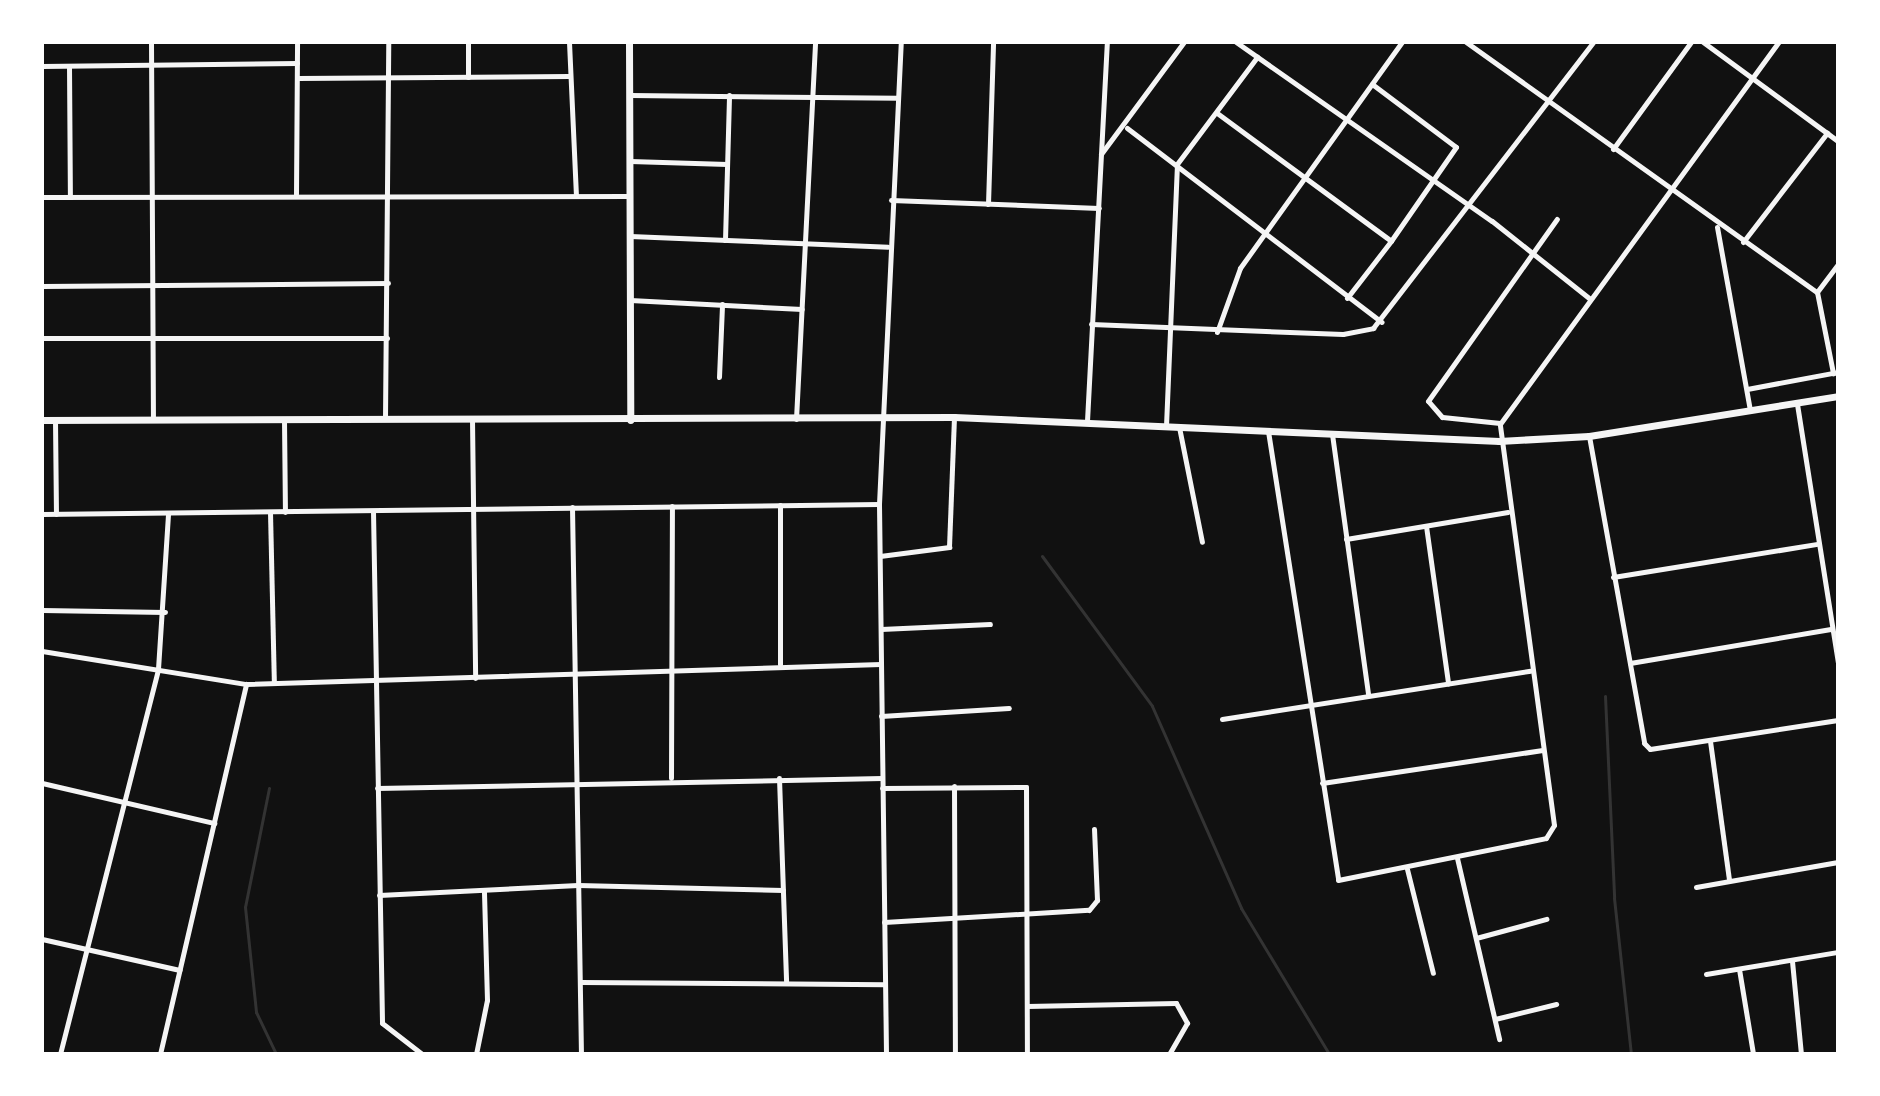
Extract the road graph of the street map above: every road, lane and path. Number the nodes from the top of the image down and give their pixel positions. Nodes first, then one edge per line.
1 (151, 42) edge
2 (297, 42) edge
3 (388, 42) edge
4 (468, 42) edge
5 (569, 42) edge
6 (629, 42) edge
7 (815, 42) edge
8 (901, 42) edge
9 (993, 42) edge
10 (1107, 42) edge
11 (1184, 42) edge
12 (1236, 42) edge
13 (1402, 42) edge
14 (1466, 42) edge
15 (1593, 42) edge
16 (1691, 42) edge
17 (1703, 42) edge
18 (1779, 42) edge
19 (1257, 57) junction
20 (297, 63) junction
21 (151, 65) junction
22 (42, 66) edge
23 (69, 66) junction
24 (569, 76) junction
25 (388, 77) junction
26 (468, 77) junction
27 (297, 78) junction
28 (1752, 78) junction
29 (1372, 84) junction
30 (630, 95) junction
31 (729, 95) junction
32 (813, 96) junction
33 (898, 98) junction
34 (1548, 103) junction
35 (1217, 113) junction
36 (1346, 120) junction
37 (1127, 128) junction
38 (1827, 133) junction
39 (1838, 141) edge
40 (1613, 149) junction
41 (1101, 155) junction
42 (630, 161) junction
43 (727, 164) junction
44 (1177, 164) junction
45 (1305, 176) junction
46 (1432, 183) junction
47 (1670, 193) junction
48 (296, 194) junction
49 (576, 195) junction
50 (149, 196) junction
51 (630, 196) junction
52 (42, 197) edge
53 (70, 197) junction
54 (389, 197) junction
55 (891, 200) junction
56 (988, 204) junction
57 (1099, 208) junction
58 (1469, 210) junction
59 (1557, 219) dead end
60 (1717, 226) junction
61 (1263, 234) junction
62 (630, 236) junction
63 (725, 240) junction
64 (1391, 241) junction
65 (1743, 242) junction
66 (808, 243) junction
67 (888, 247) junction
68 (1532, 254) junction
69 (1838, 264) edge
70 (388, 283) junction
71 (42, 286) edge
72 (150, 287) junction
73 (1817, 292) junction
74 (1347, 298) junction
75 (1590, 299) junction
76 (630, 300) junction
77 (722, 304) junction
78 (802, 309) junction
79 (1382, 322) junction
80 (1091, 324) junction
81 (1168, 328) junction
82 (1217, 332) junction
83 (42, 338) edge
84 (151, 338) junction
85 (387, 338) junction
86 (1835, 372) edge
87 (719, 377) dead end
88 (1747, 389) junction
89 (1838, 396) edge
90 (1797, 404) junction
91 (1751, 411) junction
92 (954, 417) junction
93 (882, 418) junction
94 (385, 419) junction
95 (472, 419) junction
96 (796, 419) junction
97 (42, 420) edge
98 (55, 420) junction
99 (153, 420) junction
100 (284, 420) junction
101 (630, 420) junction
102 (1087, 421) junction
103 (1500, 424) junction
104 (1166, 426) junction
105 (1179, 427) junction
106 (1268, 431) junction
107 (1332, 434) junction
108 (1589, 436) junction
109 (1499, 441) junction
110 (879, 504) junction
111 (780, 505) junction
112 (672, 506) junction
113 (572, 507) junction
114 (474, 508) junction
115 (373, 511) junction
116 (270, 512) junction
117 (285, 512) junction
118 (1508, 512) junction
119 (168, 513) junction
120 (42, 514) edge
121 (56, 514) junction
122 (1426, 526) junction
123 (1346, 539) junction
124 (1202, 542) dead end
125 (1817, 544) junction
126 (880, 556) junction
127 (1613, 577) junction
128 (42, 610) edge
129 (165, 612) junction
130 (990, 624) dead end
131 (881, 629) junction
132 (1832, 629) junction
133 (42, 652) edge
134 (1630, 663) junction
135 (1838, 663) edge
136 (780, 664) junction
137 (881, 664) junction
138 (671, 668) junction
139 (158, 669) junction
140 (1530, 671) junction
141 (573, 673) junction
142 (475, 678) junction
143 (376, 681) junction
144 (274, 683) junction
145 (1448, 683) junction
146 (246, 684) junction
147 (1368, 695) junction
148 (1312, 703) junction
149 (1009, 708) dead end
150 (881, 716) junction
151 (1222, 719) dead end
152 (1838, 720) edge
153 (1710, 741) junction
154 (1543, 750) junction
155 (671, 778) junction
156 (779, 778) junction
157 (882, 778) junction
158 (577, 779) junction
159 (42, 783) edge
160 (1322, 783) junction
161 (954, 786) junction
162 (377, 788) junction
163 (882, 788) junction
164 (120, 801) junction
165 (214, 823) junction
166 (1094, 829) dead end
167 (1457, 858) junction
168 (1838, 862) edge
169 (1407, 869) junction
170 (1729, 880) junction
171 (578, 885) junction
172 (1696, 887) dead end
173 (484, 890) junction
174 (783, 890) junction
175 (379, 895) junction
176 (1025, 912) junction
177 (955, 916) junction
178 (1546, 919) dead end
179 (884, 922) junction
180 (1476, 938) junction
181 (42, 939) edge
182 (84, 948) junction
183 (1838, 952) edge
184 (1792, 961) junction
185 (1739, 969) junction
186 (180, 970) junction
187 (1433, 973) dead end
188 (1706, 974) dead end
189 (580, 982) junction
190 (786, 983) junction
191 (885, 984) junction
192 (1556, 1004) dead end
193 (1027, 1006) junction
194 (1495, 1019) junction
195 (1499, 1039) dead end
196 (60, 1054) edge
197 (160, 1054) edge
198 (422, 1054) edge
199 (476, 1054) edge
200 (581, 1054) edge
201 (886, 1054) edge
202 (955, 1054) edge
203 (1027, 1054) edge
204 (1169, 1054) edge
205 (1753, 1054) edge
206 (1801, 1054) edge

1 - 21 street
2 - 20 street
3 - 25 street
4 - 26 street
5 - 24 street
6 - 30 street
7 - 32 street
8 - 33 street
9 - 56 street
10 - 41 street
11 - 37 street
12 - 19 street
13 - 29 street
14 - 34 street
15 - 34 street
16 - 40 street
17 - 28 street
18 - 28 street
19 - 35 street
19 - 36 street
20 - 21 street
20 - 27 street
21 - 23 street
21 - 50 street
22 - 23 street
23 - 53 street
24 - 26 street
24 - 49 street
25 - 26 street
25 - 27 street
25 - 54 street
27 - 48 street
28 - 38 street
28 - 47 street
29 - 36 street
29 - 46 street
30 - 31 street
30 - 42 street
31 - 32 street
31 - 43 street
32 - 33 street
32 - 66 street
33 - 55 street
34 - 40 street
34 - 58 street
35 - 44 street
35 - 45 street
36 - 45 street
36 - 46 street
37 - 41 street
37 - 44 street
38 - 39 street
38 - 65 street
40 - 47 street
41 - 57 street
42 - 43 street
42 - 51 street
43 - 63 street
44 - 61 street
44 - 81 street
45 - 61 street
45 - 64 street
46 - 58 street
46 - 64 street
47 - 60 street
47 - 75 street
48 - 50 street
48 - 54 street
49 - 51 street
49 - 54 street
50 - 53 street
50 - 72 street
51 - 62 street
52 - 53 street
54 - 70 street
55 - 56 street
55 - 67 street
56 - 57 street
57 - 80 street
58 - 68 street
58 - 79 street
59 - 68 street
60 - 65 street
60 - 88 street
61 - 74 street
61 - 82 street
62 - 63 street
62 - 76 street
63 - 66 street
64 - 74 street
65 - 73 street
66 - 67 street
66 - 78 street
67 - 93 street
68 - 75 street
68 - 103 street
69 - 73 street
70 - 72 street
70 - 85 street
71 - 72 street
72 - 84 street
73 - 86 street
74 - 79 street
75 - 103 street
76 - 77 street
76 - 101 street
77 - 78 street
77 - 87 street
78 - 96 street
79 - 82 street
80 - 81 street
80 - 102 street
81 - 82 street
81 - 104 street
83 - 84 street
84 - 85 street
84 - 99 street
85 - 94 street
86 - 88 street
88 - 91 street
89 - 90 street
90 - 91 street
90 - 125 street
91 - 108 street
92 - 93 street
92 - 102 street
92 - 126 street
93 - 96 street
93 - 110 street
94 - 95 street
94 - 100 street
95 - 101 street
95 - 114 street
96 - 101 street
97 - 98 street
98 - 99 street
98 - 121 street
99 - 100 street
100 - 117 street
102 - 104 street
103 - 109 street
104 - 105 street
105 - 106 street
105 - 124 street
106 - 107 street
106 - 148 street
107 - 109 street
107 - 123 street
108 - 109 street
108 - 127 street
109 - 118 street
110 - 111 street
110 - 126 street
111 - 112 street
111 - 136 street
112 - 113 street
112 - 138 street
113 - 114 street
113 - 141 street
114 - 115 street
114 - 142 street
115 - 117 street
115 - 143 street
116 - 117 street
116 - 119 street
116 - 144 street
118 - 122 street
118 - 140 street
119 - 121 street
119 - 129 street
120 - 121 street
122 - 123 street
122 - 145 street
123 - 147 street
125 - 127 street
125 - 132 street
126 - 131 street
127 - 134 street
128 - 129 street
129 - 139 street
130 - 131 street
131 - 137 street
132 - 134 street
132 - 135 street
133 - 139 street
134 - 153 street
136 - 137 street
136 - 138 street
137 - 150 street
138 - 141 street
138 - 155 street
139 - 146 street
139 - 164 street
140 - 145 street
140 - 154 street
141 - 142 street
141 - 158 street
142 - 143 street
143 - 144 street
143 - 162 street
144 - 146 street
145 - 147 street
146 - 165 street
147 - 148 street
148 - 151 street
148 - 160 street
149 - 150 street
150 - 157 street
152 - 153 street
153 - 170 street
154 - 160 street
154 - 167 street
155 - 156 street
155 - 158 street
156 - 157 street
156 - 174 street
157 - 163 street
158 - 162 street
158 - 171 street
159 - 164 street
160 - 169 street
161 - 163 street
161 - 176 street
161 - 177 street
162 - 175 street
163 - 179 street
164 - 165 street
164 - 182 street
165 - 186 street
166 - 176 street
167 - 169 street
167 - 180 street
168 - 170 street
169 - 187 street
170 - 172 street
171 - 173 street
171 - 174 street
171 - 189 street
173 - 175 street
173 - 199 street
174 - 190 street
175 - 198 street
176 - 177 street
176 - 193 street
177 - 179 street
177 - 202 street
178 - 180 street
179 - 191 street
180 - 194 street
181 - 182 street
182 - 186 street
182 - 196 street
183 - 184 street
184 - 185 street
184 - 206 street
185 - 188 street
185 - 205 street
186 - 197 street
189 - 190 street
189 - 200 street
190 - 191 street
191 - 201 street
192 - 194 street
193 - 203 street
193 - 204 street
194 - 195 street

